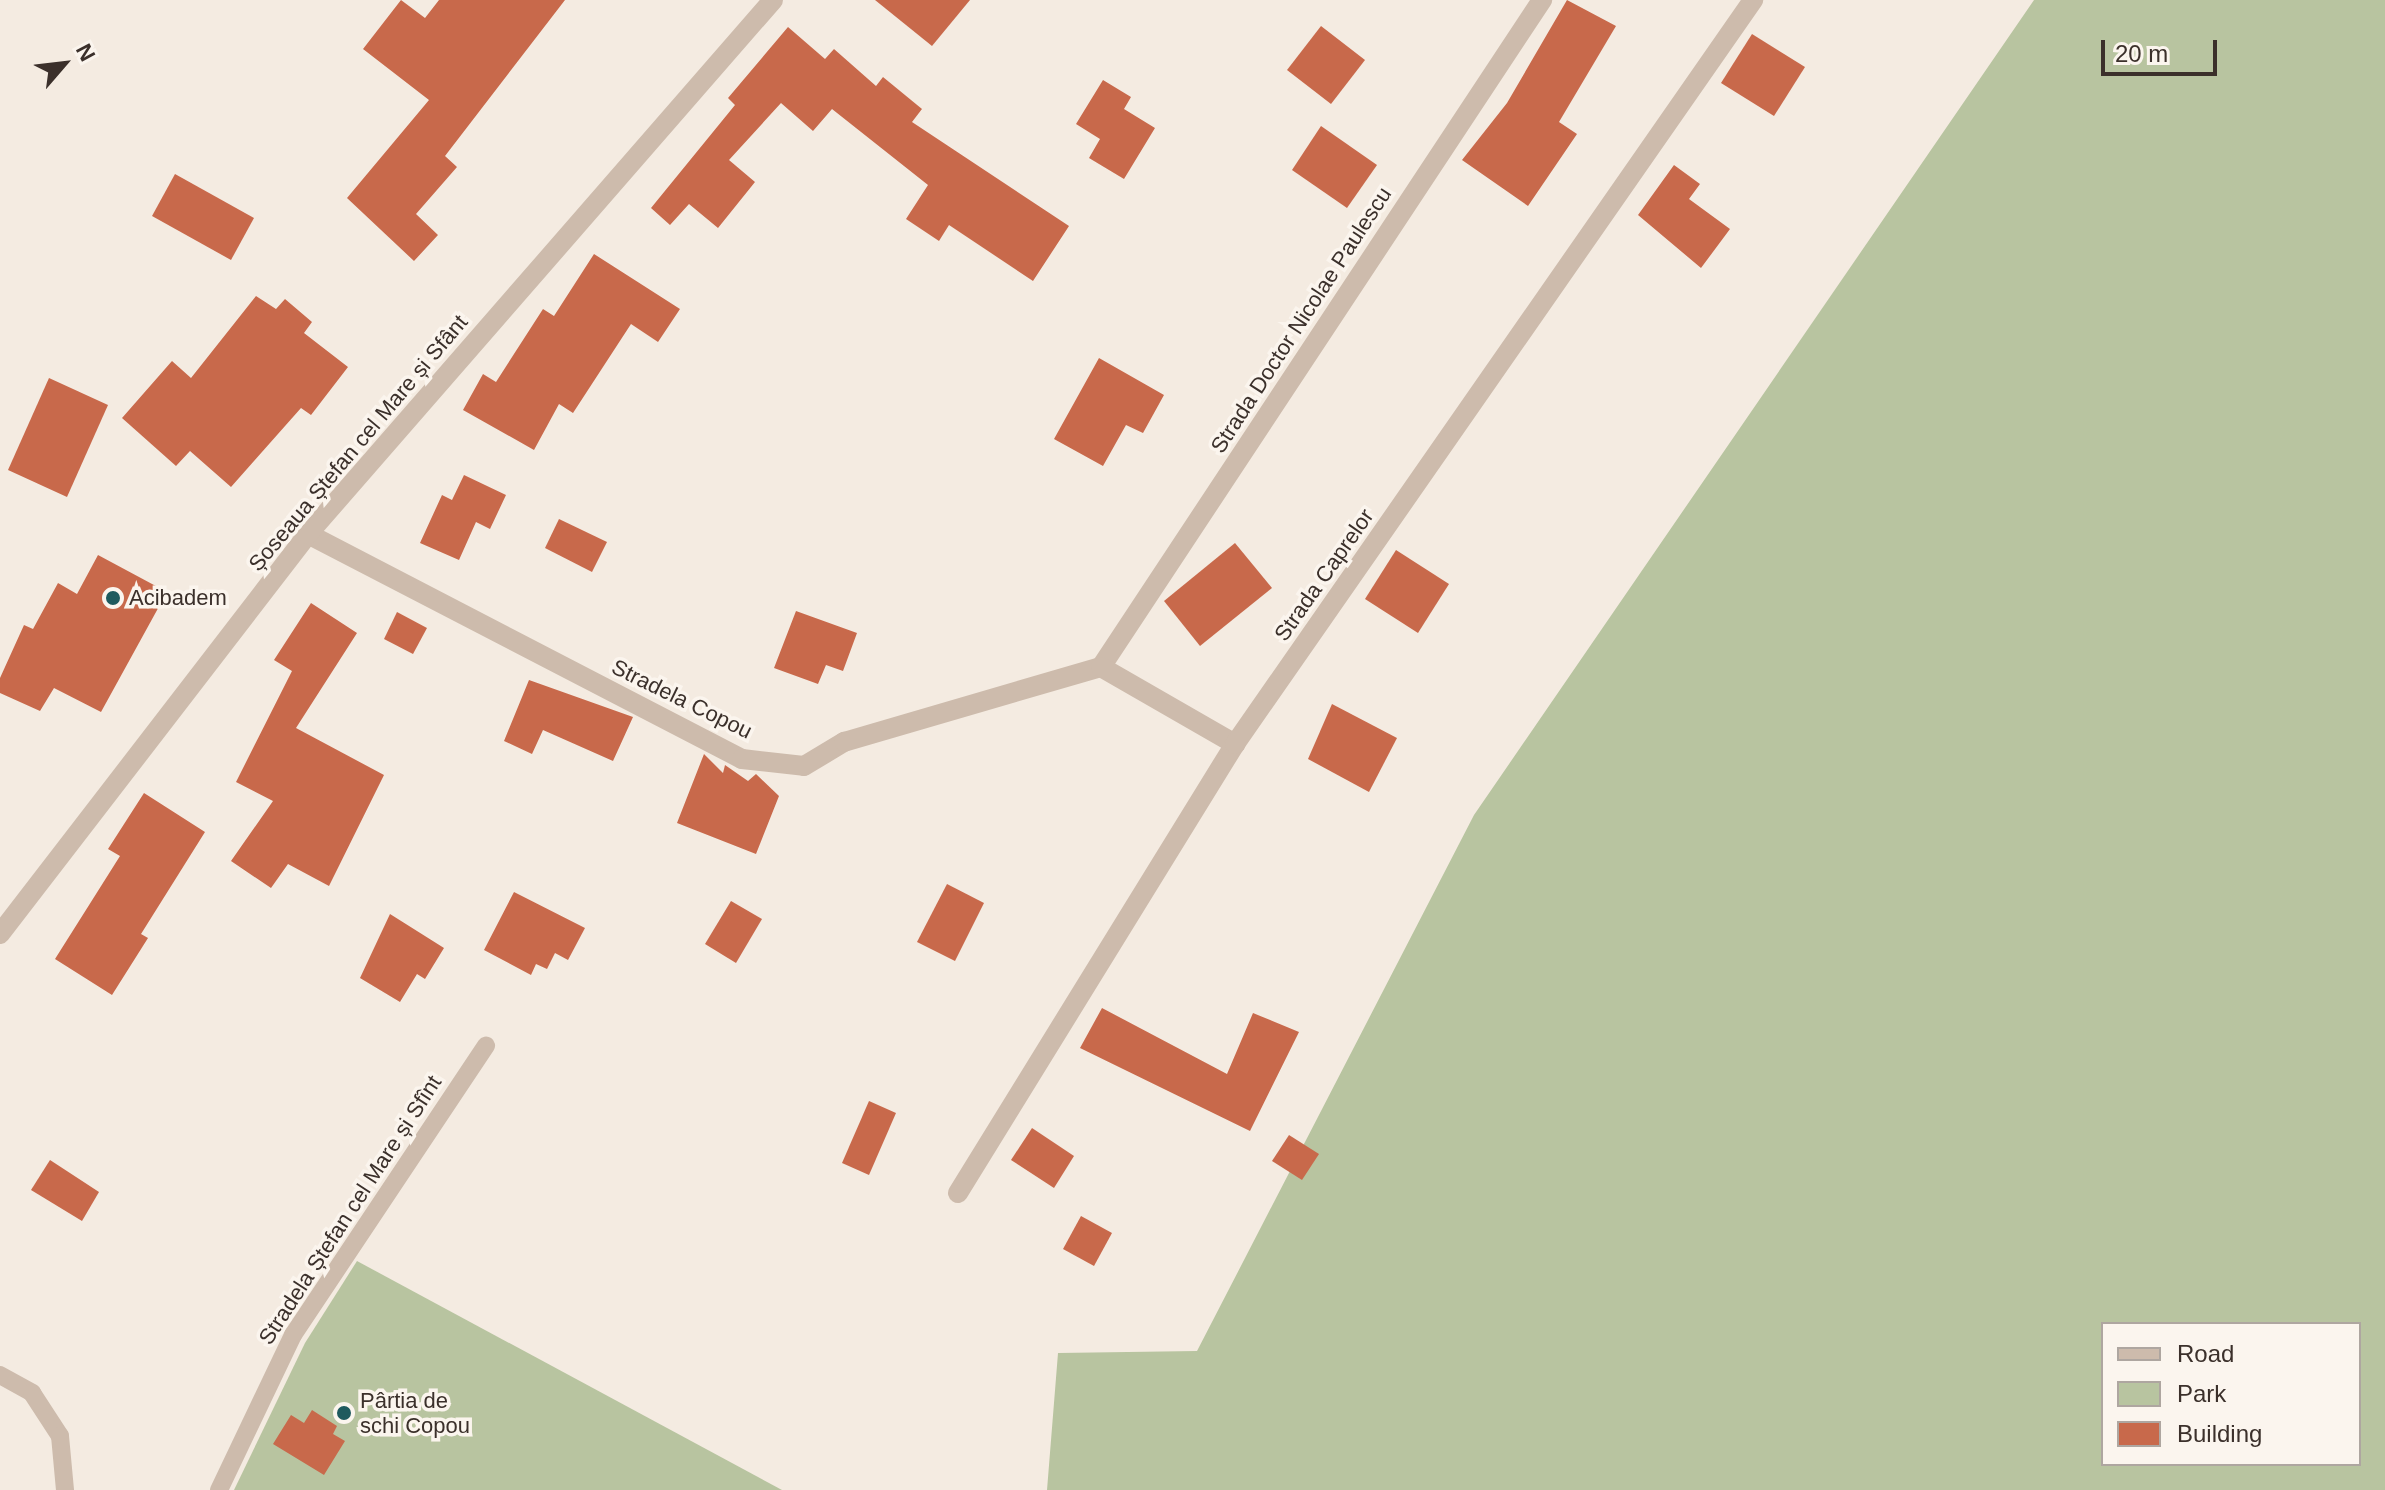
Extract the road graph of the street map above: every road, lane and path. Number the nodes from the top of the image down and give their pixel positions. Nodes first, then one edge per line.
1 (773, 0) edge
2 (1542, 0) edge
3 (1753, 0) edge
4 (308, 534) junction
5 (1101, 667) junction
6 (1235, 744) junction
7 (0, 934) edge
8 (486, 1046) dead end
9 (958, 1193) dead end
10 (0, 1375) edge
11 (65, 1490) edge
12 (219, 1490) edge

1 - 4 street, Șoseaua Ștefan cel Mare și Sfânt
2 - 5 street, Strada Doctor Nicolae Paulescu
3 - 6 street, Strada Caprelor
4 - 5 street, Stradela Copou
4 - 7 street, Șoseaua Ștefan cel Mare și Sfânt
5 - 6 street
6 - 9 street, Strada Caprelor
8 - 12 lane, Stradela Ștefan cel Mare și Sfînt
10 - 11 lane

